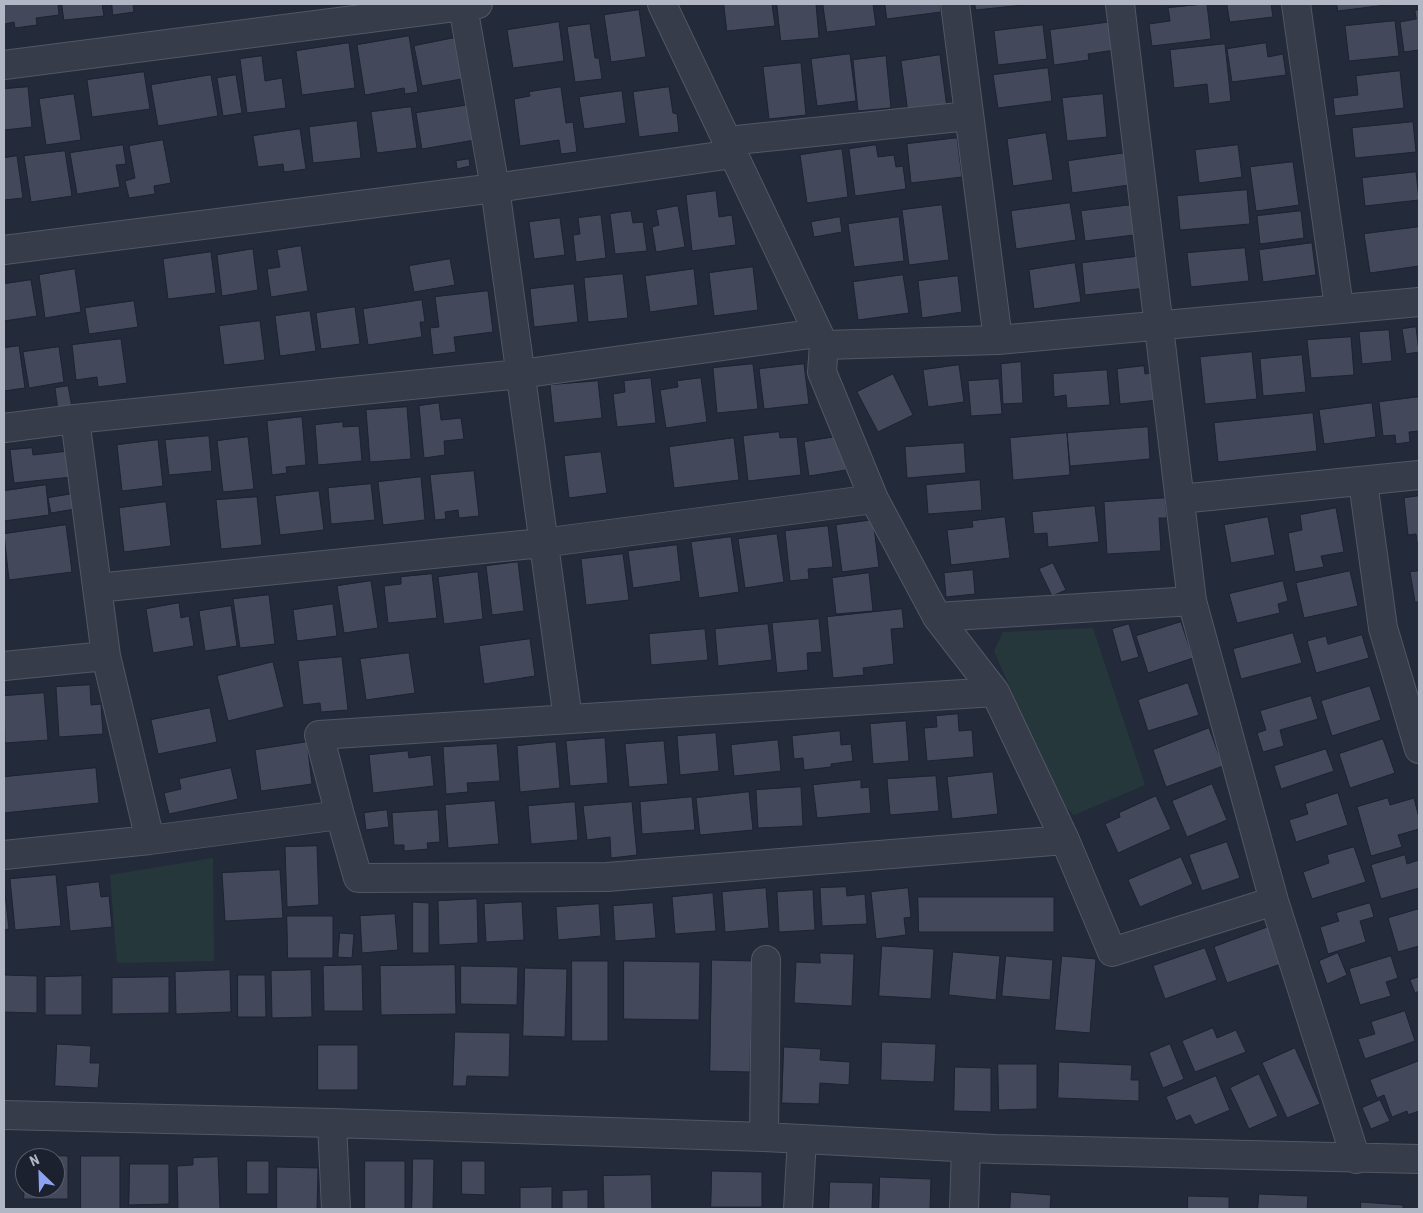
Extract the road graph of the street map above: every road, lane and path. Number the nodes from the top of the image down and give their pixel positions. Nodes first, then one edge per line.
1 (662, 4) edge
2 (955, 4) edge
3 (1120, 4) edge
4 (1296, 4) edge
5 (471, 5) edge
6 (4, 65) edge
7 (969, 116) junction
8 (730, 148) junction
9 (494, 188) junction
10 (4, 250) edge
11 (1419, 302) edge
12 (1339, 307) junction
13 (1158, 324) junction
14 (821, 339) junction
15 (998, 340) junction
16 (520, 374) junction
17 (75, 419) junction
18 (4, 428) edge
19 (1419, 474) edge
20 (1363, 482) junction
21 (874, 499) junction
22 (1180, 499) junction
23 (542, 543) junction
24 (97, 588) junction
25 (1192, 601) junction
26 (936, 617) junction
27 (106, 656) junction
28 (4, 666) edge
29 (995, 692) junction
30 (568, 719) junction
31 (1419, 749) edge
32 (340, 815) junction
33 (150, 840) junction
34 (1066, 840) junction
35 (4, 855) edge
36 (1274, 901) junction
37 (766, 960) dead end
38 (4, 1115) edge
39 (332, 1123) junction
40 (764, 1137) junction
41 (802, 1139) junction
42 (966, 1148) junction
43 (1356, 1159) junction
44 (1419, 1160) edge
45 (336, 1209) edge
46 (798, 1209) edge
47 (964, 1209) edge

1 - 8 street
2 - 7 street
3 - 13 street
4 - 12 street
5 - 6 street
5 - 9 street
7 - 8 street
7 - 15 street
8 - 9 street
8 - 14 street
9 - 10 street
9 - 16 street
11 - 12 street
12 - 13 street
13 - 15 street
13 - 22 street
14 - 15 street
14 - 16 street
14 - 21 street
16 - 17 street
16 - 23 street
17 - 18 street
17 - 24 street
19 - 20 street
20 - 22 street
20 - 31 street
21 - 23 street
21 - 26 street
22 - 25 street
23 - 24 street
23 - 30 street
24 - 27 street
25 - 26 street
25 - 36 street
26 - 29 street
27 - 28 street
27 - 33 street
29 - 30 street
29 - 34 street
30 - 32 street
32 - 33 street
32 - 34 street
33 - 35 street
34 - 36 street
36 - 43 street
37 - 40 street
38 - 39 street
39 - 40 street
39 - 45 street
40 - 41 street
41 - 42 street
41 - 46 street
42 - 43 street
42 - 47 street
43 - 44 street

